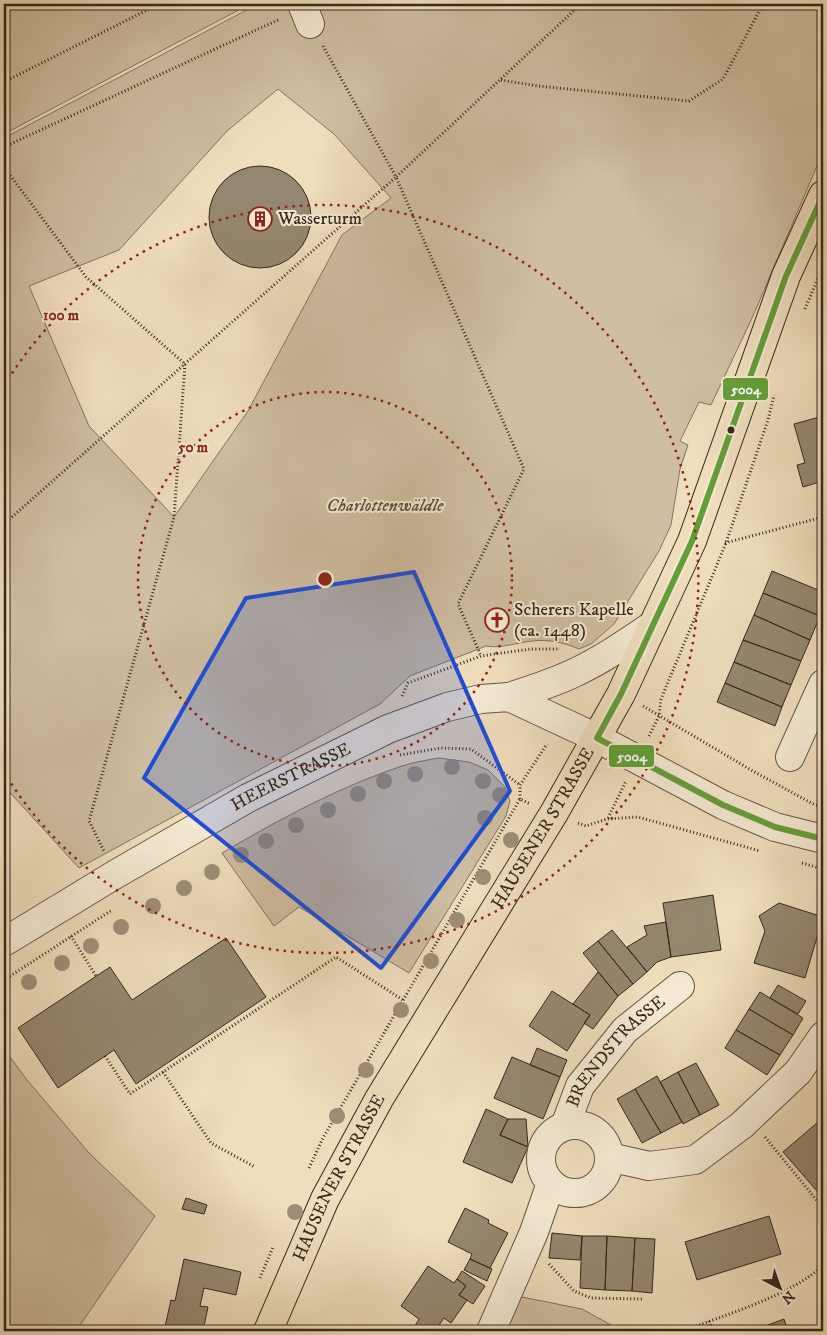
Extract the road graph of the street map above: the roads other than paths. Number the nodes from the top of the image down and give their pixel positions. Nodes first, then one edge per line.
1 (823, 194) edge
2 (653, 625) junction
3 (823, 684) edge
4 (509, 697) junction
5 (597, 738) junction
6 (790, 757) dead end
7 (823, 839) edge
8 (4, 942) edge
9 (680, 986) dead end
10 (823, 1036) edge
11 (565, 1126) junction
12 (610, 1157) junction
13 (550, 1183) junction
14 (268, 1331) edge
15 (491, 1331) edge

1 - 2 main road, HAUSENER STRASSE
2 - 4 street
2 - 5 main road, HAUSENER STRASSE
3 - 6 street
4 - 5 street, HEERSTRASSE
4 - 8 street, HEERSTRASSE
5 - 7 street, HEERSTRASSE
5 - 14 main road, HAUSENER STRASSE
9 - 11 street, BRENDSTRASSE
10 - 12 street
11 - 12 street, BRENDSTRASSE
11 - 13 street, BRENDSTRASSE
12 - 13 street
13 - 15 street

